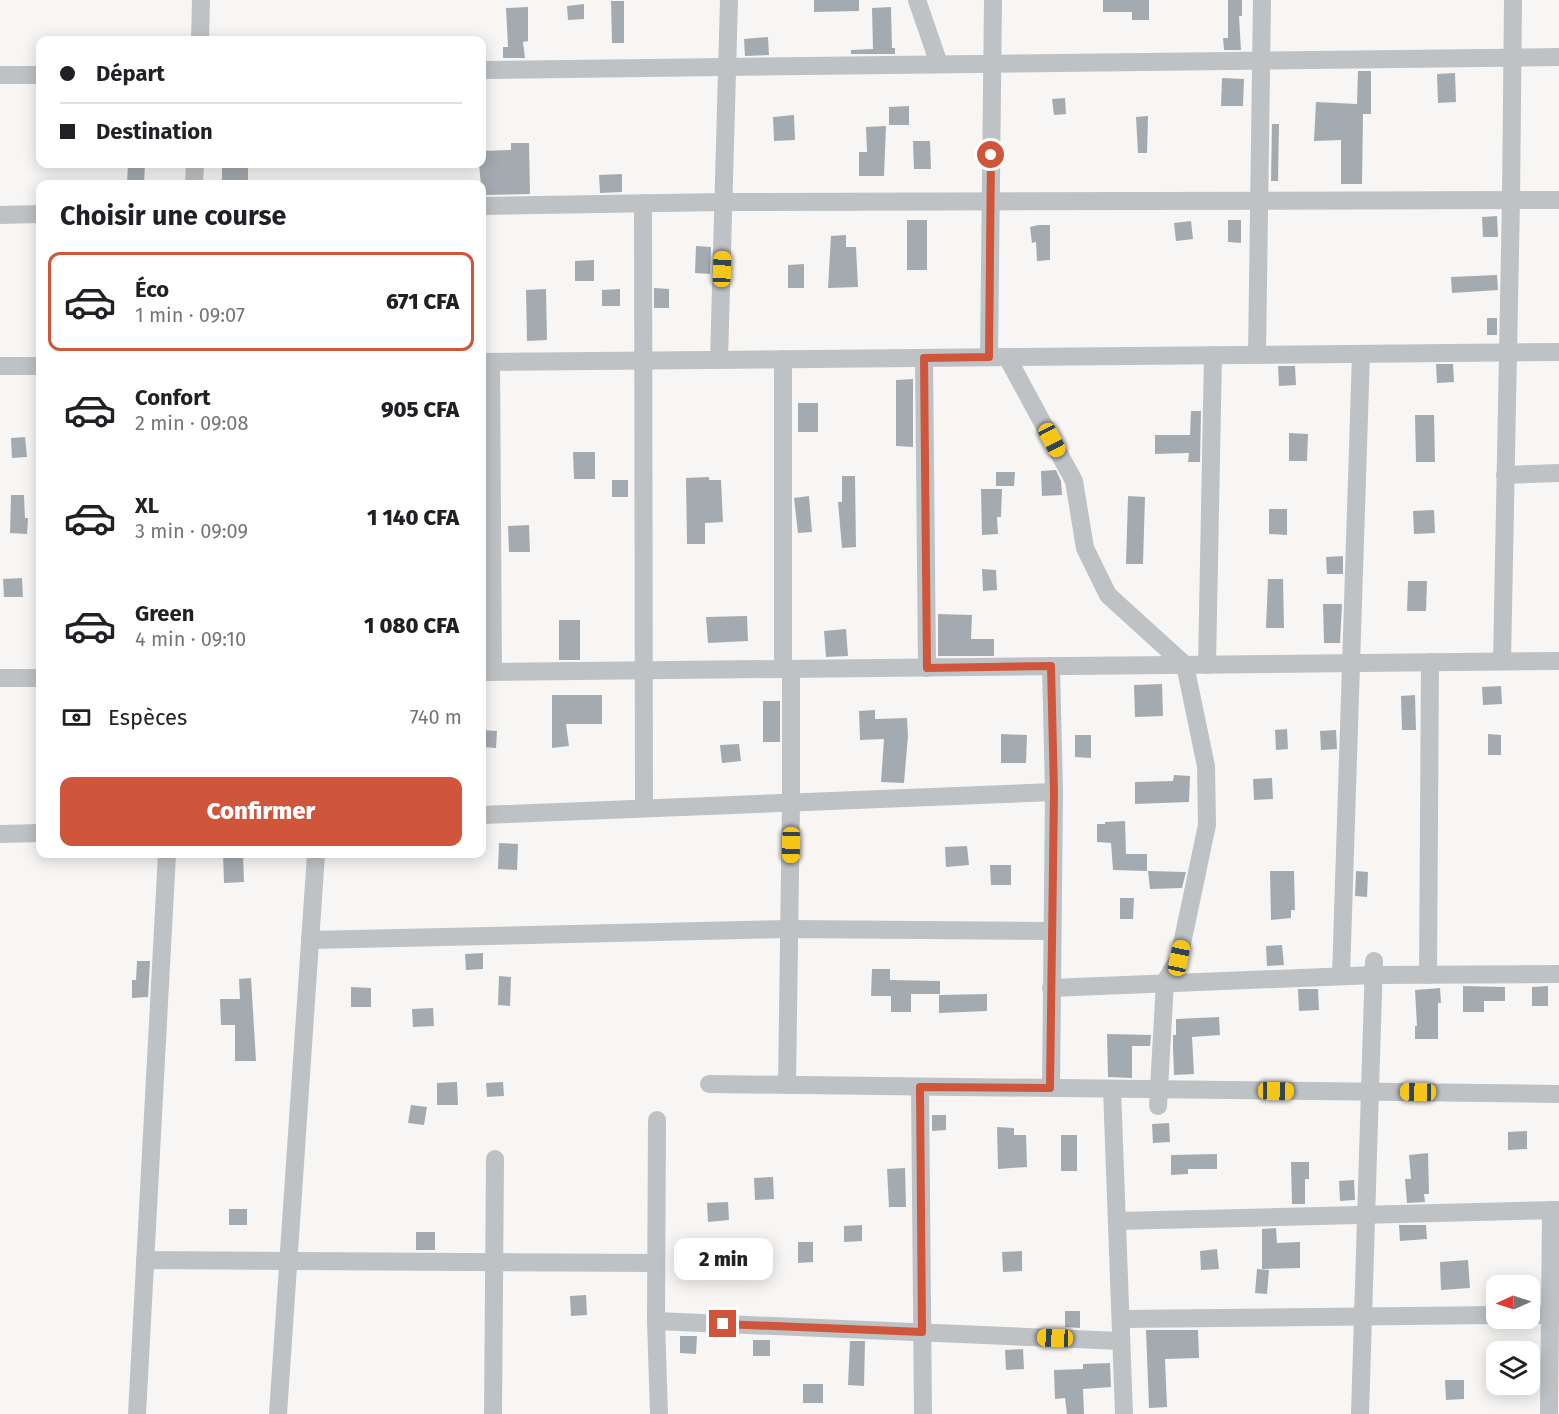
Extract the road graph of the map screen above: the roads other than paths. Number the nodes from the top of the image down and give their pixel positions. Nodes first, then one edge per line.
1 (201, 0) edge
2 (729, 0) edge
3 (917, 0) edge
4 (993, 0) edge
5 (1262, 0) edge
6 (1513, 0) edge
7 (200, 36) edge
8 (1559, 57) edge
9 (1512, 58) junction
10 (1261, 61) junction
11 (939, 64) junction
12 (992, 64) junction
13 (728, 68) junction
14 (486, 70) edge
15 (0, 75) edge
16 (36, 75) edge
17 (1511, 200) junction
18 (1559, 200) edge
19 (724, 201) junction
20 (991, 201) junction
21 (1259, 201) junction
22 (643, 203) junction
23 (486, 206) edge
24 (36, 214) edge
25 (0, 215) edge
26 (1508, 352) junction
27 (1559, 352) edge
28 (1361, 354) junction
29 (1213, 355) junction
30 (1257, 355) junction
31 (998, 357) junction
32 (924, 358) junction
33 (783, 359) junction
34 (719, 360) junction
35 (643, 361) junction
36 (486, 362) edge
37 (0, 366) edge
38 (36, 366) edge
39 (1559, 473) edge
40 (1505, 474) junction
41 (1502, 661) junction
42 (1559, 661) edge
43 (1430, 662) junction
44 (1351, 663) junction
45 (1185, 665) junction
46 (1207, 665) junction
47 (1051, 666) junction
48 (927, 668) junction
49 (787, 669) junction
50 (644, 670) junction
51 (487, 672) edge
52 (0, 678) edge
53 (36, 678) edge
54 (1054, 792) junction
55 (791, 802) junction
56 (644, 808) junction
57 (486, 815) edge
58 (36, 833) edge
59 (0, 834) edge
60 (167, 858) edge
61 (316, 858) edge
62 (789, 929) junction
63 (1052, 931) junction
64 (310, 940) junction
65 (1374, 968) junction
66 (1559, 974) edge
67 (1428, 975) junction
68 (1341, 976) junction
69 (1166, 982) junction
70 (1052, 988) junction
71 (709, 1084) dead end
72 (787, 1085) junction
73 (920, 1087) junction
74 (1050, 1088) junction
75 (1112, 1089) junction
76 (1370, 1092) junction
77 (1559, 1094) edge
78 (1158, 1098) junction
79 (657, 1120) dead end
80 (495, 1159) dead end
81 (1555, 1210) edge
82 (1367, 1215) junction
83 (1117, 1221) junction
84 (145, 1260) junction
85 (288, 1262) junction
86 (494, 1263) junction
87 (656, 1263) junction
88 (1486, 1315) edge
89 (1554, 1315) edge
90 (1364, 1317) junction
91 (1120, 1319) junction
92 (656, 1321) junction
93 (922, 1332) junction
94 (1121, 1341) junction
95 (137, 1414) edge
96 (278, 1414) edge
97 (493, 1414) edge
98 (659, 1414) edge
99 (923, 1414) edge
100 (1124, 1414) edge
101 (1360, 1414) edge
102 (1549, 1414) edge

1 - 7 street
2 - 13 street
3 - 11 street
4 - 12 street
5 - 10 street
6 - 9 street
8 - 9 street
9 - 10 street
9 - 17 street
10 - 12 street
10 - 21 street
11 - 12 street
11 - 13 street
12 - 20 street
13 - 14 street
13 - 19 street
15 - 16 street
17 - 18 street
17 - 21 street
17 - 26 street
19 - 20 street
19 - 22 street
19 - 34 street
20 - 21 street
20 - 31 street
21 - 30 street
22 - 23 street
22 - 35 street
24 - 25 street
26 - 27 street
26 - 28 street
26 - 40 street
28 - 30 street
28 - 44 street
29 - 30 street
29 - 31 street
29 - 46 street
31 - 32 street
31 - 45 street
32 - 33 street
32 - 48 street
33 - 34 street
33 - 49 street
34 - 35 street
35 - 36 street
35 - 50 street
36 - 51 street
37 - 38 street
39 - 40 street
40 - 41 street
41 - 42 street
41 - 43 street
43 - 44 street
43 - 67 street
44 - 46 street
44 - 68 street
45 - 46 street
45 - 47 street
45 - 69 street
47 - 48 street
47 - 54 street
48 - 49 street
49 - 50 street
49 - 55 street
50 - 51 street
50 - 56 street
52 - 53 street
54 - 55 street
54 - 63 street
55 - 56 street
55 - 62 street
56 - 57 street
58 - 59 street
60 - 84 street
61 - 64 street
62 - 63 street
62 - 64 street
62 - 72 street
63 - 70 street
64 - 85 street
65 - 67 street
65 - 68 street
65 - 76 street
66 - 67 street
68 - 69 street
69 - 70 street
69 - 78 street
70 - 74 street
71 - 72 street
72 - 73 street
73 - 74 street
73 - 93 street
74 - 75 street
75 - 78 street
75 - 83 street
76 - 77 street
76 - 78 street
76 - 82 street
79 - 87 street
80 - 86 street
81 - 82 street
81 - 89 street
82 - 83 street
82 - 90 street
83 - 91 street
84 - 85 street
84 - 95 street
85 - 86 street
85 - 96 street
86 - 87 street
86 - 97 street
87 - 92 street
88 - 90 street
89 - 102 street
90 - 91 street
90 - 101 street
91 - 94 street
92 - 93 street
92 - 98 street
93 - 94 street
93 - 99 street
94 - 100 street

